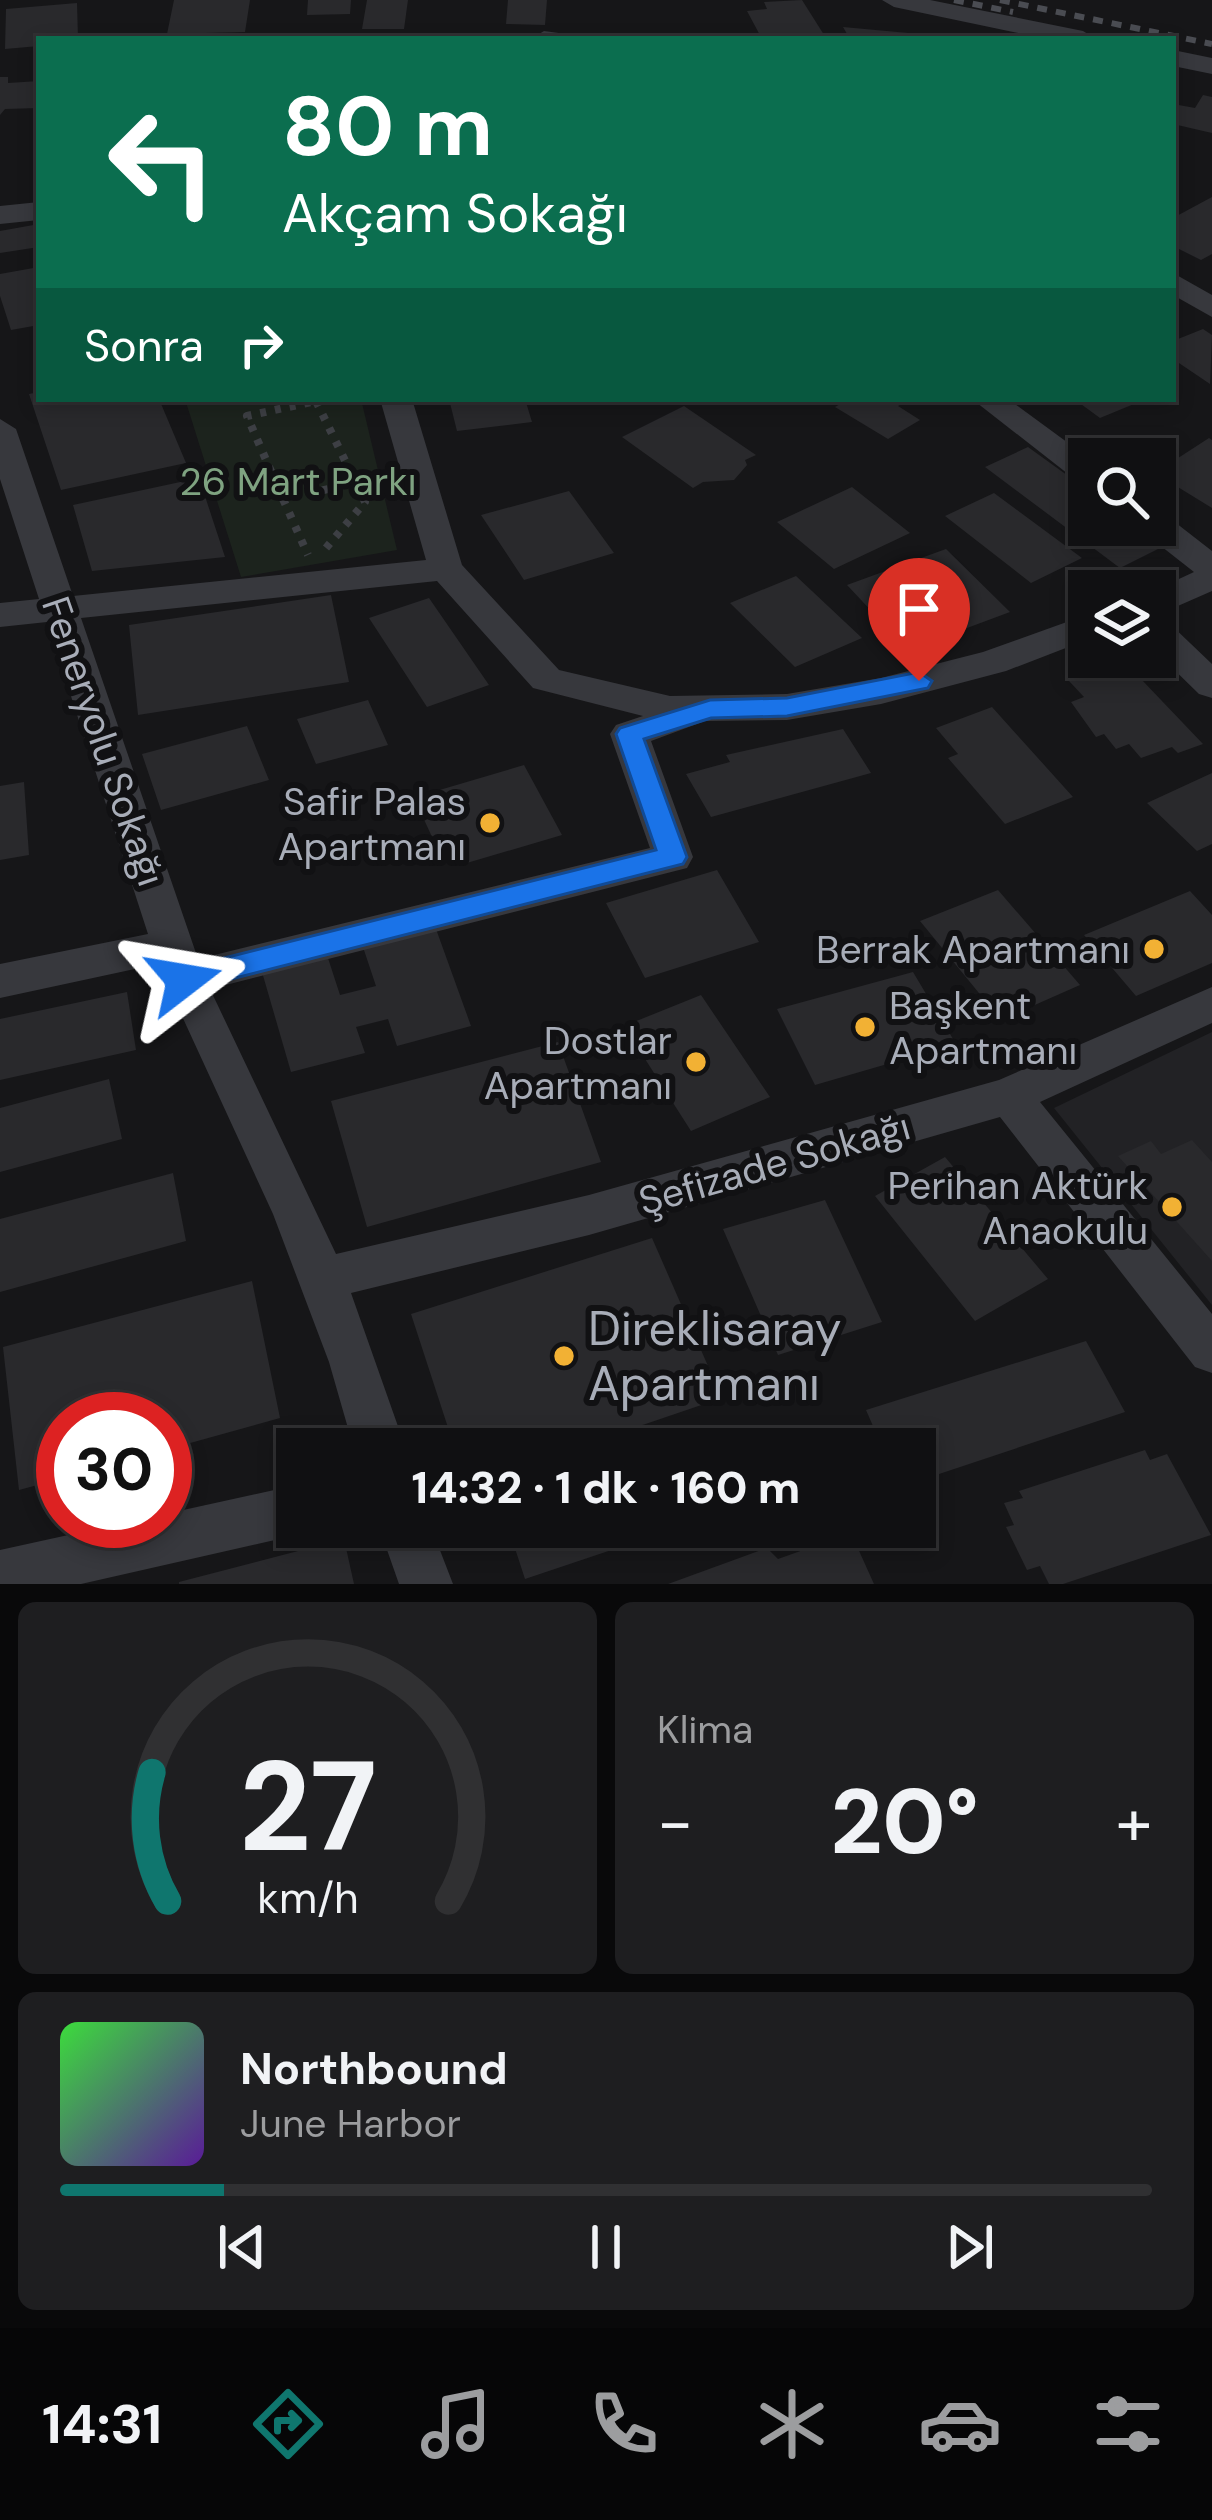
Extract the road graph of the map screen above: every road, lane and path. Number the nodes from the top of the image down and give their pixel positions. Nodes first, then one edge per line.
1 (894, 0) edge
2 (1068, 36) edge
3 (1176, 59) edge
4 (1212, 66) edge
5 (36, 211) edge
6 (0, 215) edge
7 (1176, 284) edge
8 (1212, 308) edge
9 (311, 402) edge
10 (316, 402) edge
11 (397, 402) edge
12 (992, 402) edge
13 (0, 430) edge
14 (1068, 458) edge
15 (418, 475) junction
16 (356, 483) junction
17 (283, 500) junction
18 (1176, 542) edge
19 (312, 566) junction
20 (446, 569) junction
21 (1212, 572) edge
22 (1176, 592) edge
23 (60, 609) junction
24 (0, 615) edge
25 (1068, 634) edge
26 (1176, 650) edge
27 (1212, 685) edge
28 (710, 709) junction
29 (178, 962) junction
30 (0, 981) edge
31 (1212, 1004) edge
32 (1009, 1096) junction
33 (321, 1279) junction
34 (1212, 1351) edge
35 (374, 1428) edge
36 (276, 1515) edge
37 (413, 1548) edge
38 (0, 1576) edge
39 (426, 1584) edge

1 - 2 street
3 - 4 street
5 - 6 street
7 - 8 street
9 - 17 path
10 - 16 path
11 - 15 street
12 - 14 street
13 - 23 street, Feneryolu Sokağı
15 - 16 path
15 - 20 street
16 - 17 path
16 - 19 path
17 - 19 path
18 - 21 street
19 - 20 street
19 - 23 street
20 - 28 street
21 - 22 street
23 - 24 street
23 - 29 street, Feneryolu Sokağı
25 - 28 street
26 - 27 street
28 - 29 street
29 - 30 street
29 - 33 street, Feneryolu Sokağı
31 - 32 street, Şefizade Sokağı
32 - 33 street, Şefizade Sokağı
32 - 34 street
33 - 35 street, Feneryolu Sokağı
36 - 38 street
37 - 39 street

